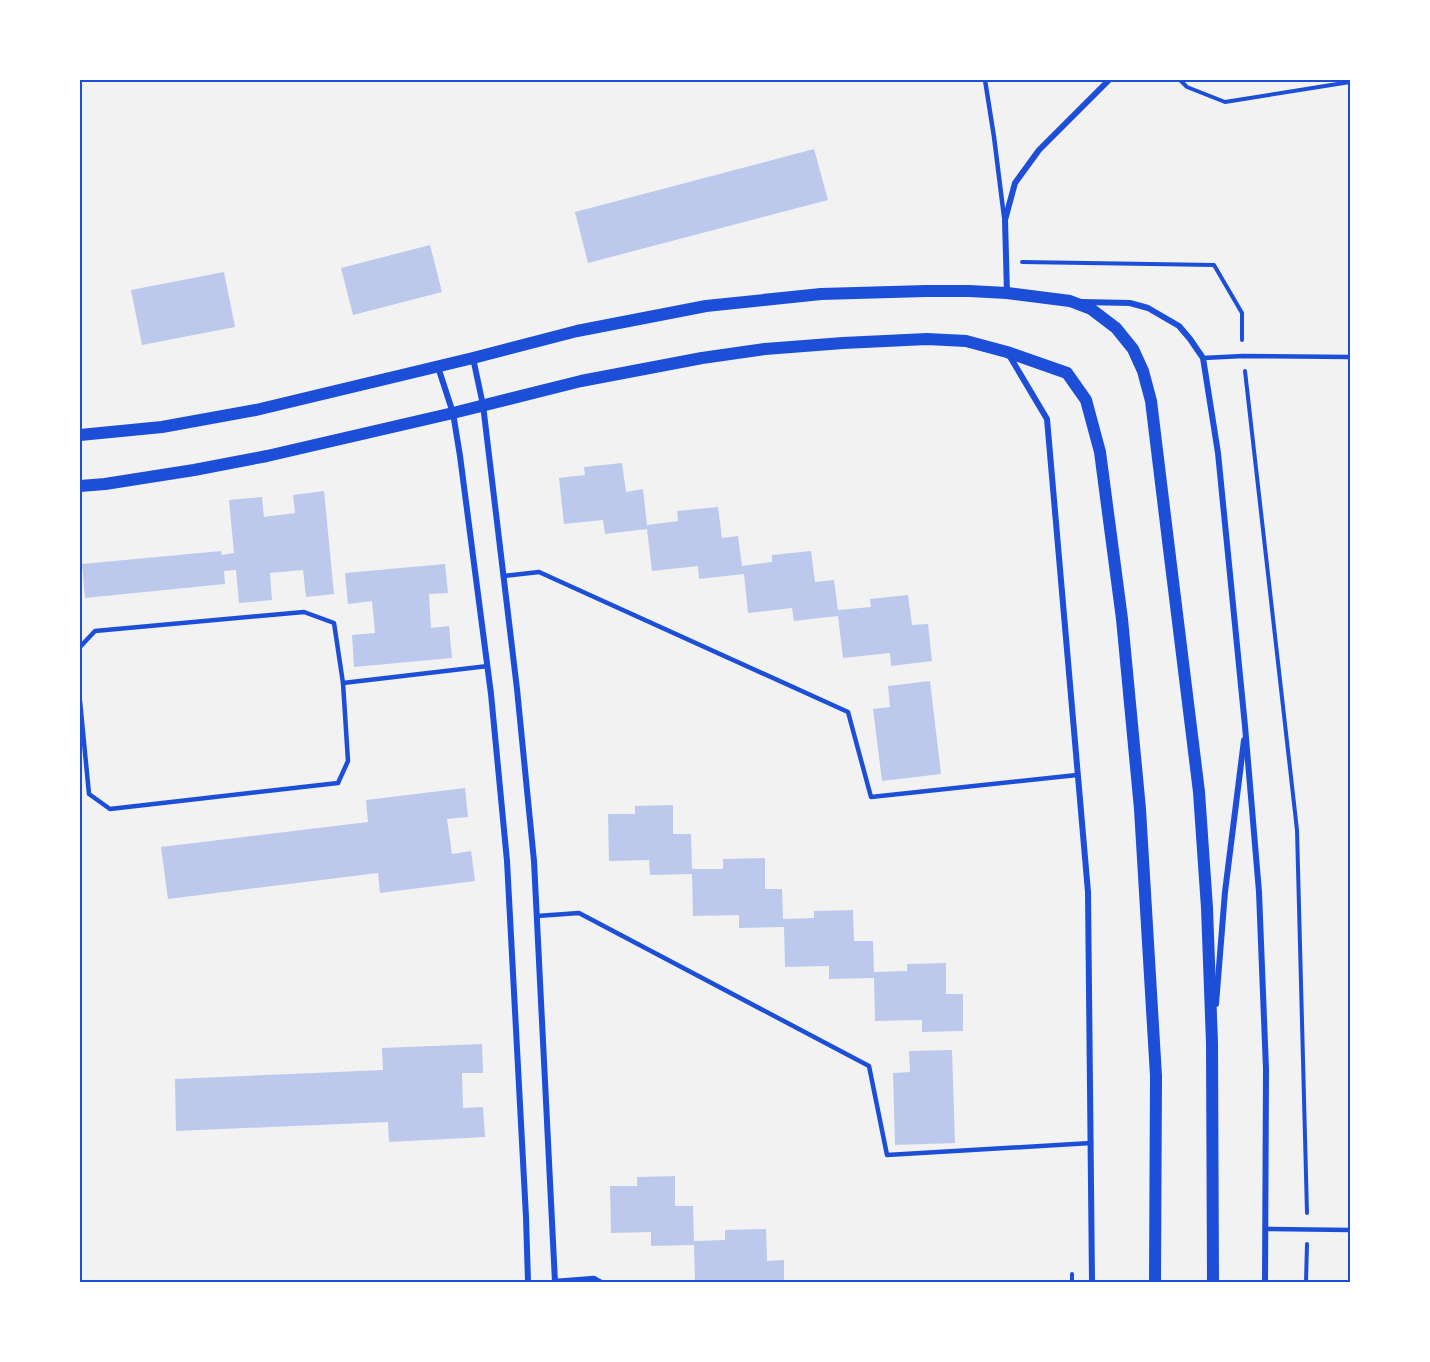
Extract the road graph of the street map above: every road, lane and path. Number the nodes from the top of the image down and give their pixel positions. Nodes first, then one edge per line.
1 (985, 80) edge
2 (1109, 80) edge
3 (1180, 80) edge
4 (1350, 82) edge
5 (1005, 220) junction
6 (1007, 293) junction
7 (1070, 302) junction
8 (1007, 352) junction
9 (1350, 357) edge
10 (473, 358) junction
11 (1203, 358) junction
12 (438, 367) junction
13 (483, 405) junction
14 (453, 413) junction
15 (80, 435) edge
16 (80, 486) edge
17 (503, 576) junction
18 (80, 647) edge
19 (488, 666) junction
20 (343, 683) junction
21 (80, 701) edge
22 (1245, 726) junction
23 (1077, 775) junction
24 (537, 916) junction
25 (1212, 1044) junction
26 (1092, 1143) junction
27 (1265, 1228) junction
28 (1350, 1230) edge
29 (528, 1282) edge
30 (555, 1282) edge
31 (601, 1282) edge
32 (1092, 1282) edge
33 (1155, 1282) edge
34 (1213, 1282) edge
35 (1265, 1282) edge

1 - 5 lane
2 - 5 street
3 - 4 path
5 - 6 street
6 - 7 main road
6 - 10 main road
7 - 11 street
7 - 25 main road
8 - 13 main road
8 - 23 street
8 - 33 main road
9 - 11 lane
10 - 12 main road
10 - 13 street
11 - 22 street
12 - 14 street
12 - 15 main road
13 - 14 main road
13 - 17 street
14 - 16 main road
14 - 19 street
17 - 23 lane
17 - 24 street
18 - 20 lane
19 - 20 lane
19 - 29 street
20 - 21 lane
22 - 25 street
22 - 27 street
23 - 26 street
24 - 26 lane
24 - 30 street
25 - 34 main road
26 - 32 street
27 - 28 lane
27 - 35 street
30 - 31 lane

